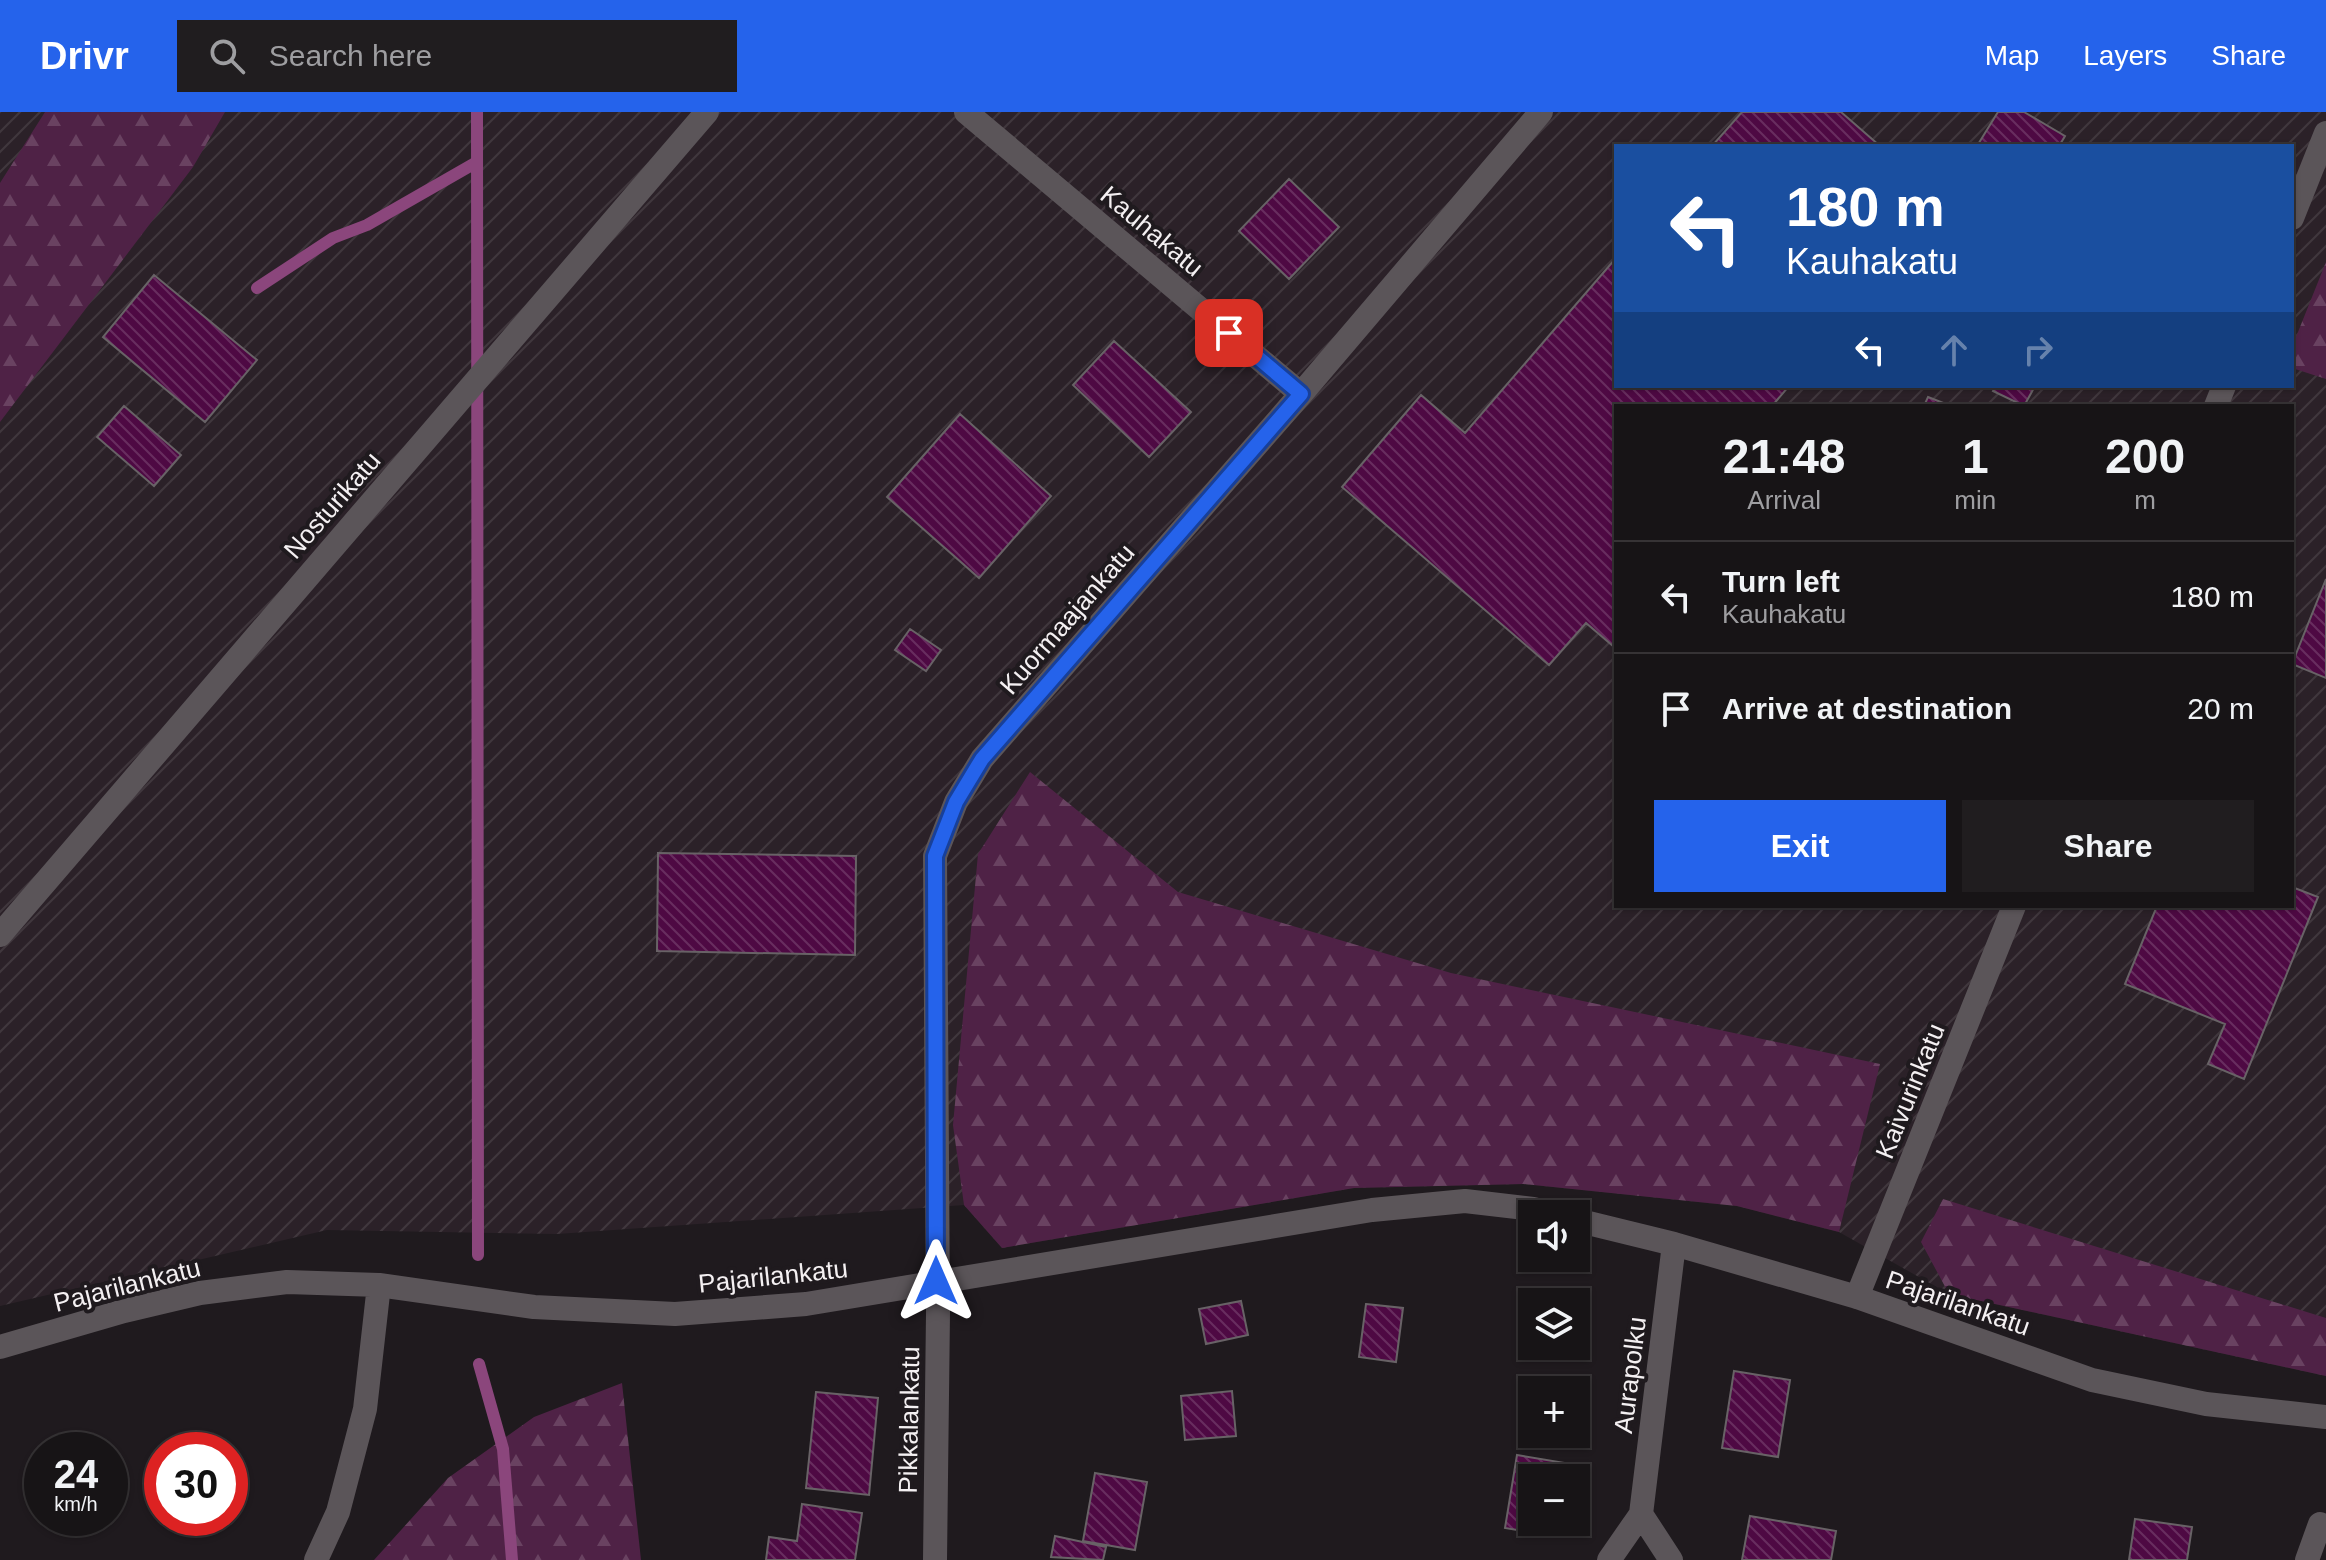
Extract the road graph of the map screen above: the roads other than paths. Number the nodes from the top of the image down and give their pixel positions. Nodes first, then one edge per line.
1 (707, 112) edge
2 (966, 112) edge
3 (1541, 112) edge
4 (2326, 133) edge
5 (2294, 213) edge
6 (1301, 394) junction
7 (2013, 908) edge
8 (0, 935) edge
9 (1518, 1207) edge
10 (1590, 1223) edge
11 (1674, 1244) junction
12 (936, 1281) junction
13 (379, 1285) junction
14 (1857, 1297) junction
15 (0, 1347) edge
16 (2325, 1423) edge
17 (1641, 1514) junction
18 (2324, 1520) edge
19 (316, 1560) edge
20 (935, 1560) edge
21 (1609, 1560) edge
22 (1671, 1560) edge
23 (2307, 1560) edge

1 - 8 street, Nosturikatu
2 - 6 street, Kauhakatu
3 - 6 street, Kuormaajankatu
4 - 5 street
6 - 12 street, Kuormaajankatu
7 - 14 street, Kaivurinkatu
9 - 12 street, Pajarilankatu
10 - 11 street, Pajarilankatu
11 - 14 street, Pajarilankatu
11 - 17 street, Aurapolku
12 - 13 street, Pajarilankatu
12 - 20 street, Pikkalankatu
13 - 15 street, Pajarilankatu
13 - 19 street
14 - 16 street, Pajarilankatu
17 - 21 street, Aurapolku
17 - 22 street
18 - 23 street

